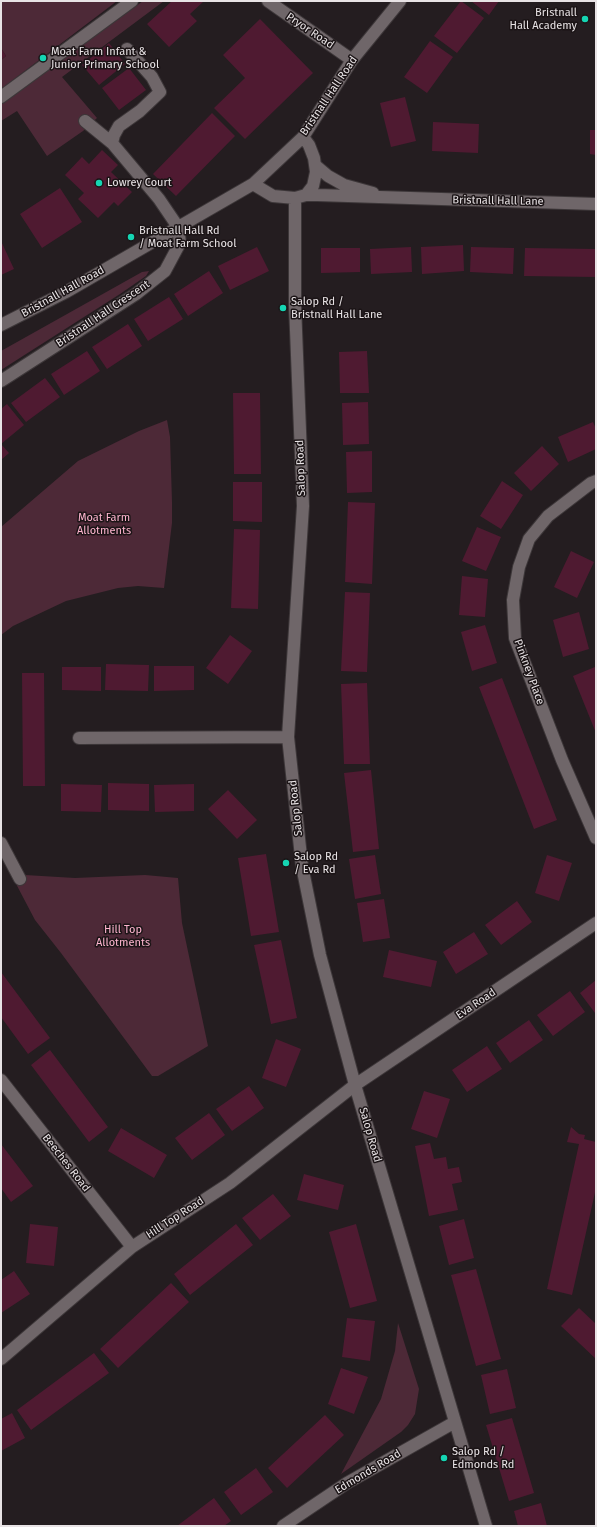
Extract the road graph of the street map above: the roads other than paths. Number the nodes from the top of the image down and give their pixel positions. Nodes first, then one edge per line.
1 (132, 1) edge
2 (268, 1) edge
3 (400, 1) edge
4 (127, 49) dead end
5 (352, 60) junction
6 (1, 97) edge
7 (85, 121) dead end
8 (303, 137) junction
9 (112, 143) junction
10 (315, 165) junction
11 (253, 184) junction
12 (300, 197) junction
13 (400, 199) junction
14 (596, 204) edge
15 (178, 227) junction
16 (1, 325) edge
17 (1, 381) edge
18 (596, 481) edge
19 (288, 737) junction
20 (79, 738) dead end
21 (596, 838) edge
22 (1, 843) edge
23 (20, 879) dead end
24 (596, 923) edge
25 (1, 1080) edge
26 (355, 1085) junction
27 (132, 1246) junction
28 (1, 1359) edge
29 (455, 1422) junction
30 (283, 1526) edge
31 (486, 1526) edge

1 - 6 street
2 - 5 street, Pryor Road
3 - 5 street, Bristnall Hall Road
4 - 9 street
5 - 8 street, Bristnall Hall Road
7 - 9 street
8 - 10 street
8 - 11 street, Bristnall Hall Road
9 - 15 street
10 - 12 street, Salop Road
10 - 13 street, Bristnall Hall Lane
11 - 12 street, Bristnall Hall Lane
11 - 15 street, Bristnall Hall Road
12 - 13 street, Bristnall Hall Lane
12 - 19 street, Salop Road
13 - 14 street, Bristnall Hall Lane
15 - 16 street, Bristnall Hall Road
15 - 17 street, Bristnall Hall Crescent
18 - 21 street, Pinkney Place
19 - 20 street
19 - 26 street, Salop Road
22 - 23 street
24 - 26 street, Eva Road
25 - 27 street, Beeches Road
26 - 27 street, Hill Top Road
26 - 29 street, Salop Road
27 - 28 street, Hill Top Road
29 - 30 street, Edmonds Road
29 - 31 street, Salop Road

